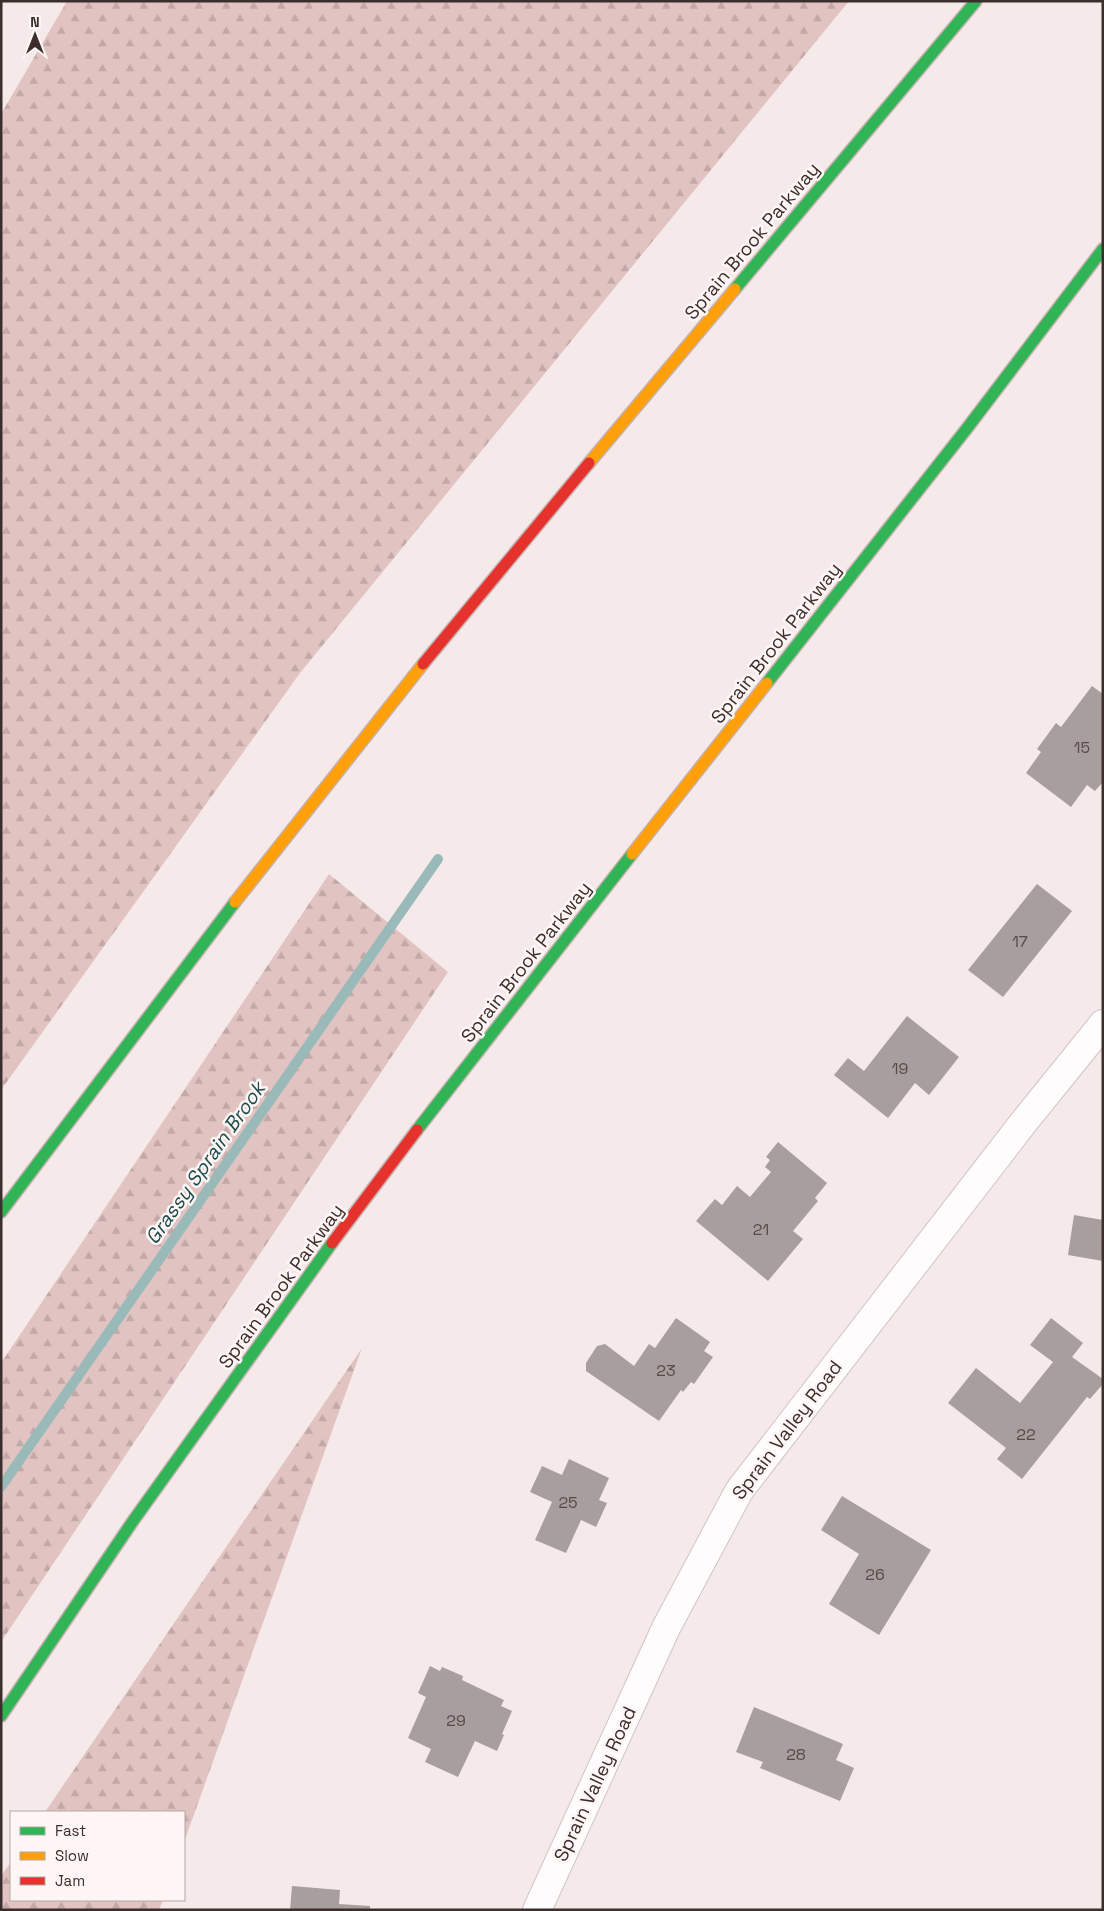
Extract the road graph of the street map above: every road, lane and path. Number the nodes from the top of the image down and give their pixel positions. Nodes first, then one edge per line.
1 (976, 1) edge
2 (1103, 249) edge
3 (1103, 1024) edge
4 (1, 1212) edge
5 (1, 1716) edge
6 (537, 1910) edge

1 - 4 highway, Sprain Brook Parkway
2 - 5 highway, Sprain Brook Parkway
3 - 6 street, Sprain Valley Road

